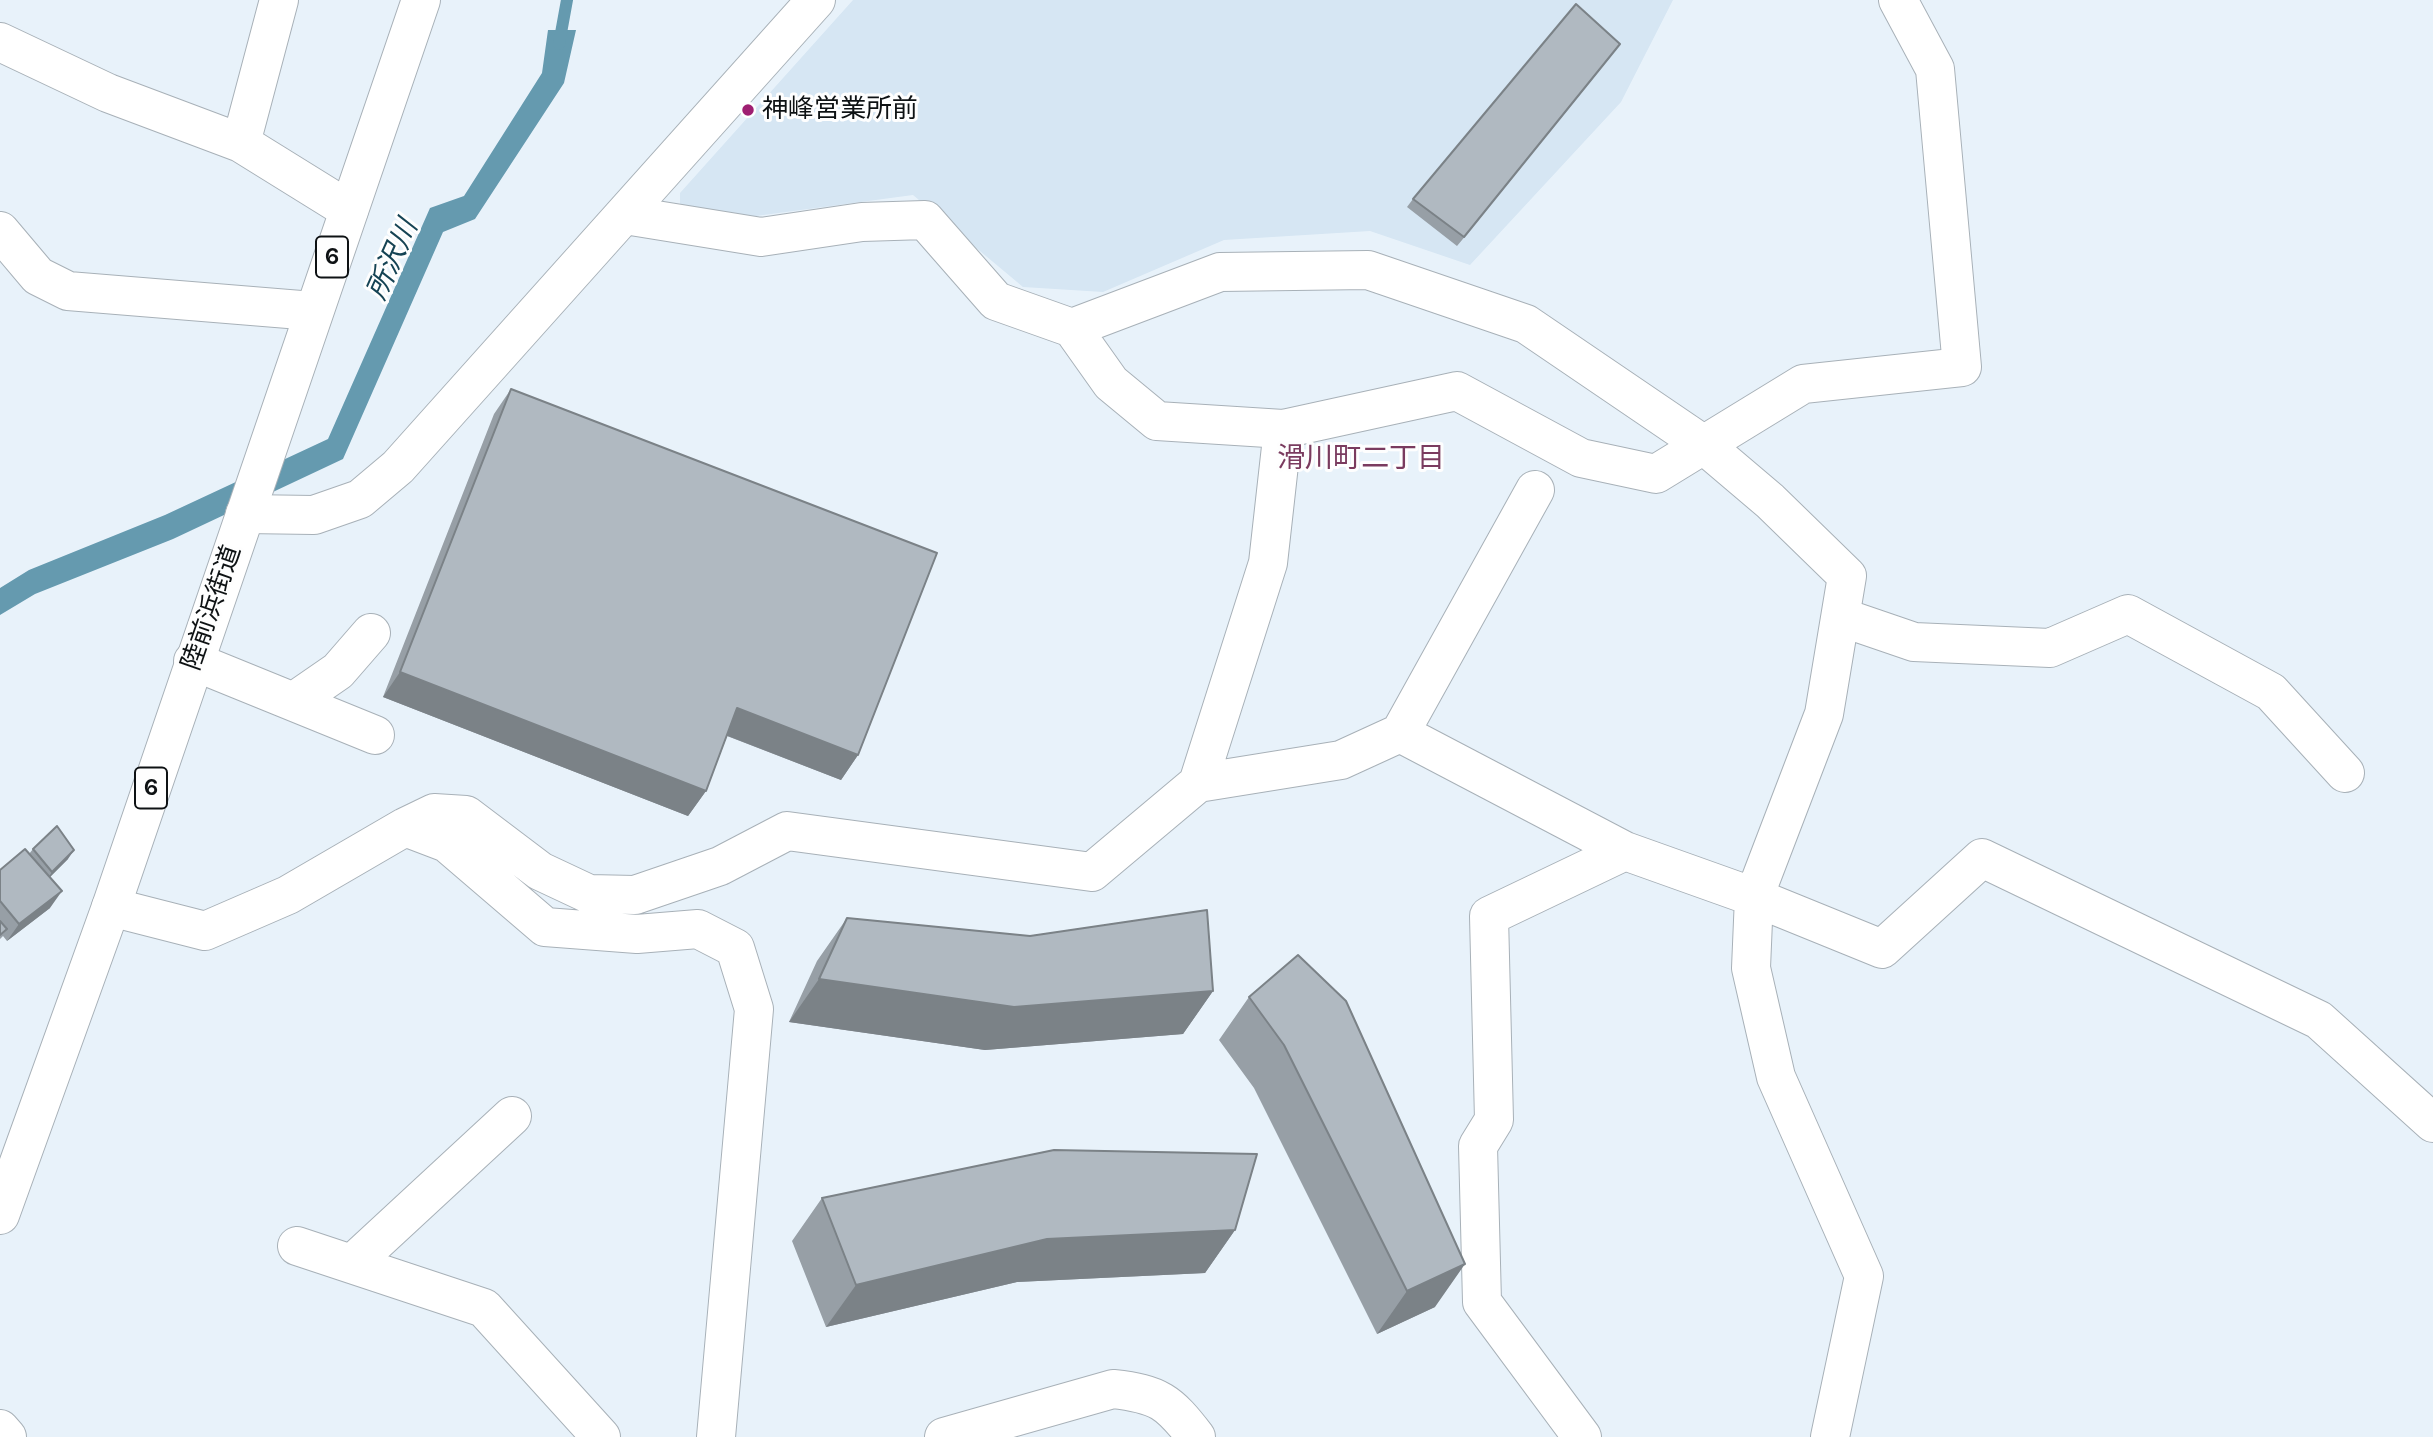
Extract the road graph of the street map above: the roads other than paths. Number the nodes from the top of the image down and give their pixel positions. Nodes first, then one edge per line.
1 (279, 0) edge
2 (421, 0) edge
3 (816, 0) edge
4 (1898, 0) edge
5 (0, 42) edge
6 (241, 143) junction
7 (349, 211) junction
8 (625, 215) junction
9 (0, 231) edge
10 (313, 311) junction
11 (1072, 328) junction
12 (1283, 429) junction
13 (1704, 445) junction
14 (1535, 490) dead end
15 (245, 514) junction
16 (1841, 617) junction
17 (371, 633) dead end
18 (193, 661) junction
19 (296, 700) junction
20 (1400, 733) junction
21 (375, 735) dead end
22 (2345, 773) dead end
23 (1198, 783) junction
24 (405, 827) junction
25 (1625, 851) junction
26 (1754, 897) junction
27 (111, 907) junction
28 (512, 1116) dead end
29 (2433, 1123) edge
30 (0, 1216) edge
31 (297, 1246) dead end
32 (352, 1265) junction
33 (0, 1429) edge
34 (7, 1437) edge
35 (601, 1437) edge
36 (716, 1437) edge
37 (944, 1437) edge
38 (1196, 1437) edge
39 (1582, 1437) edge
40 (1830, 1437) edge

1 - 6 main road
2 - 7 main road, 陸前浜街道 / 6
3 - 8 main road
4 - 13 main road
5 - 6 main road
6 - 7 main road
7 - 10 main road, 陸前浜街道 / 6
8 - 11 main road
8 - 15 main road
9 - 10 main road
10 - 15 main road, 陸前浜街道 / 6
11 - 12 main road
11 - 13 main road
12 - 13 main road
12 - 23 main road
13 - 16 main road
14 - 20 main road
15 - 18 main road, 陸前浜街道 / 6
16 - 22 main road
16 - 26 main road
17 - 19 main road
18 - 19 main road
18 - 27 main road, 陸前浜街道 / 6
19 - 21 main road
20 - 23 main road
20 - 25 main road
23 - 24 main road
24 - 27 main road
24 - 36 main road
25 - 26 main road
25 - 39 main road
26 - 29 main road
26 - 40 main road
27 - 30 main road, 陸前浜街道 / 6
28 - 32 main road
31 - 32 main road
32 - 35 main road
33 - 34 main road
37 - 38 main road

